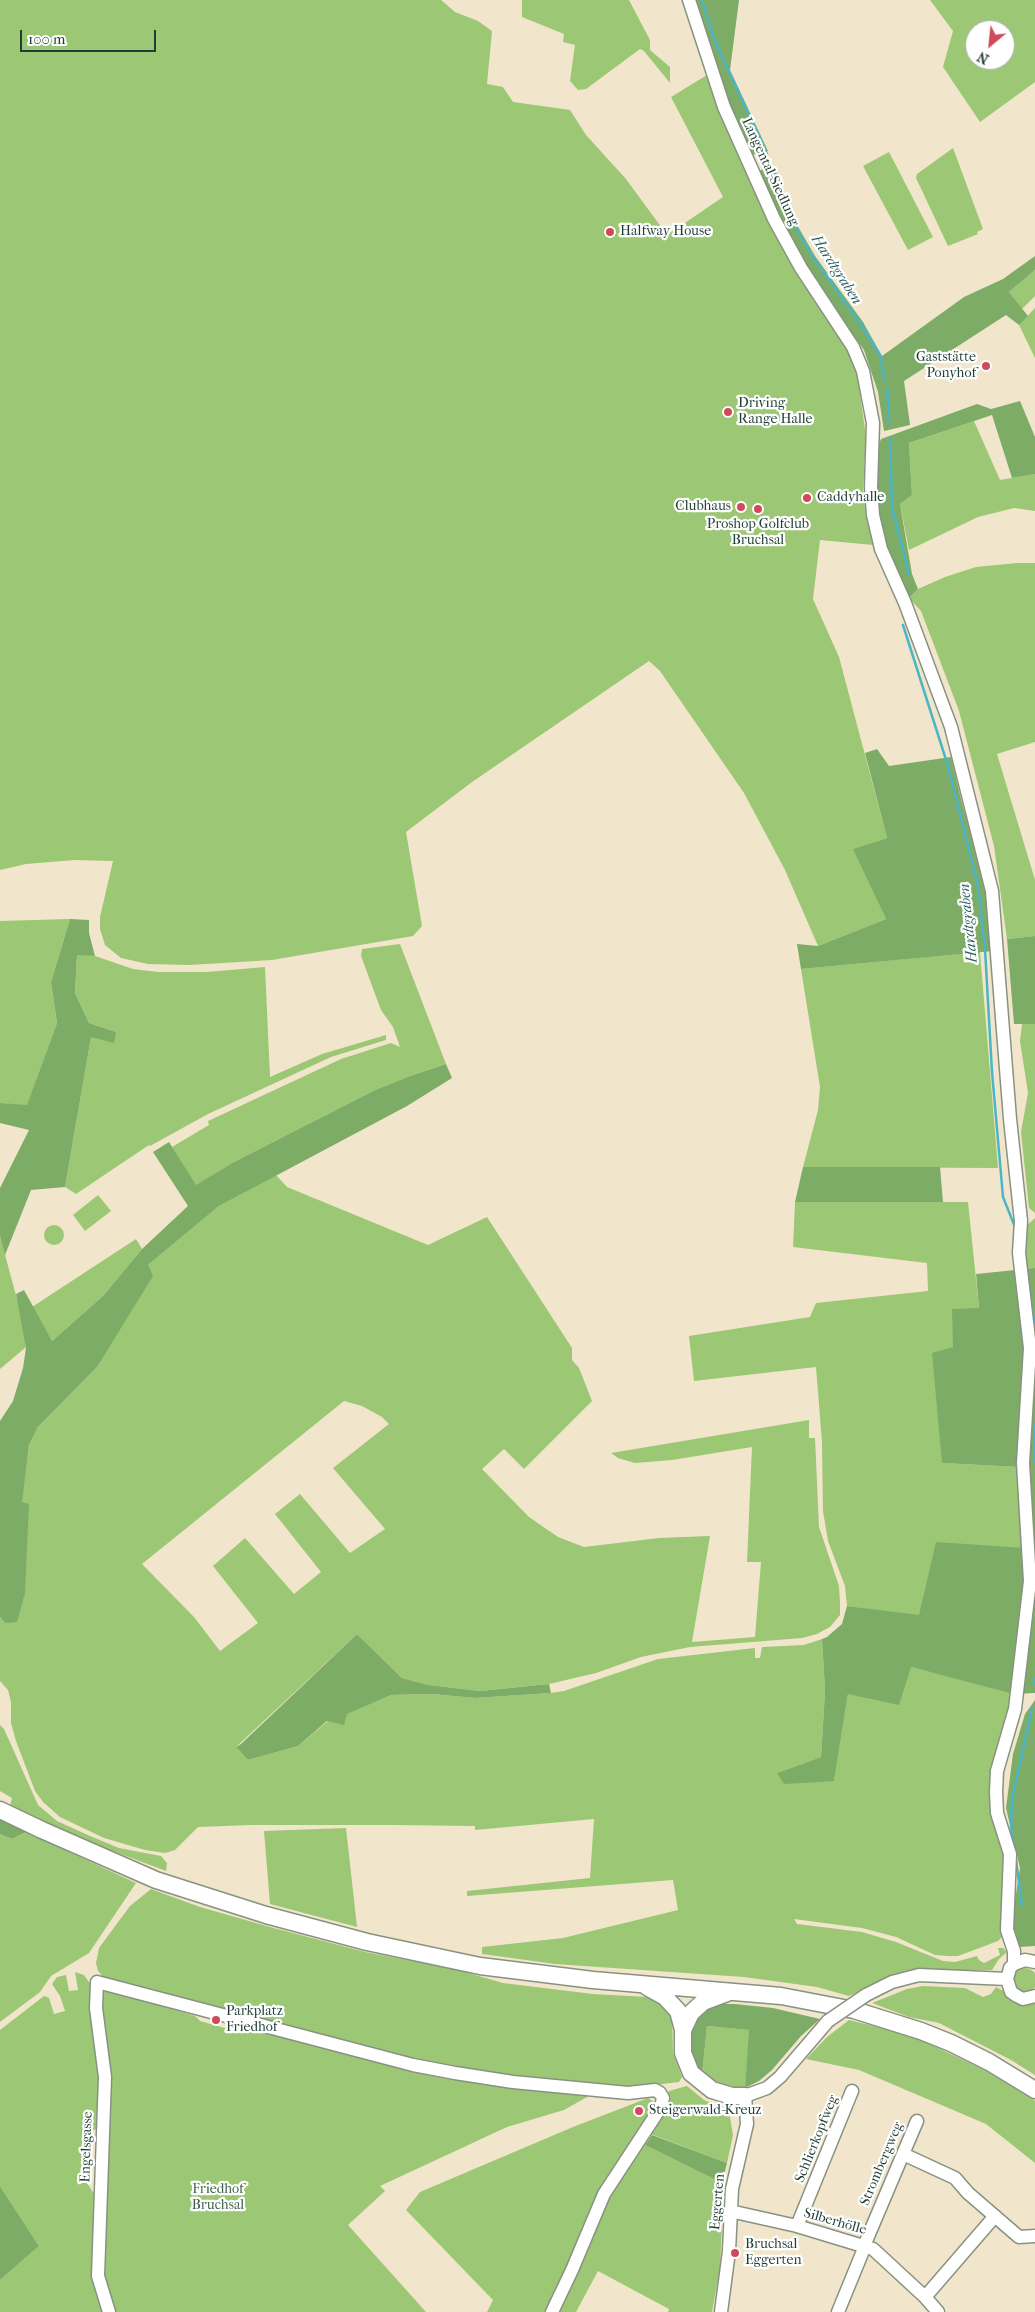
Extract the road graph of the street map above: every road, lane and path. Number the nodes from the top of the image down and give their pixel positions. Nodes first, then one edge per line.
1 (689, 0) edge
2 (0, 1810) edge
3 (1022, 1959) edge
4 (1006, 1979) junction
5 (643, 1985) junction
6 (731, 1991) junction
7 (1035, 1996) edge
8 (682, 2030) junction
9 (852, 2090) dead end
10 (1035, 2090) edge
11 (745, 2096) junction
12 (917, 2121) dead end
13 (903, 2154) junction
14 (730, 2211) junction
15 (995, 2216) junction
16 (797, 2226) junction
17 (1035, 2236) edge
18 (864, 2246) junction
19 (925, 2298) junction
20 (109, 2312) edge
21 (552, 2312) edge
22 (721, 2312) edge
23 (838, 2312) edge
24 (938, 2312) edge

1 - 3 street, Langental-Siedlung
2 - 5 main road
3 - 4 street
4 - 7 street
4 - 11 street, bridge
5 - 6 main road
5 - 8 main road
6 - 8 main road
6 - 10 main road
8 - 11 main road
9 - 16 street, Schlierkopfweg
11 - 14 street, Eggerten
12 - 13 street, Strombergweg
13 - 15 street
13 - 18 street, Strombergweg
14 - 16 street, Silberhölle
14 - 22 street, Eggerten
15 - 17 street
15 - 19 street
16 - 18 street, Silberhölle
18 - 19 street, Silberhölle
18 - 23 street, Strombergweg
19 - 24 street, Silberhölle
20 - 21 street, Engelsgasse

